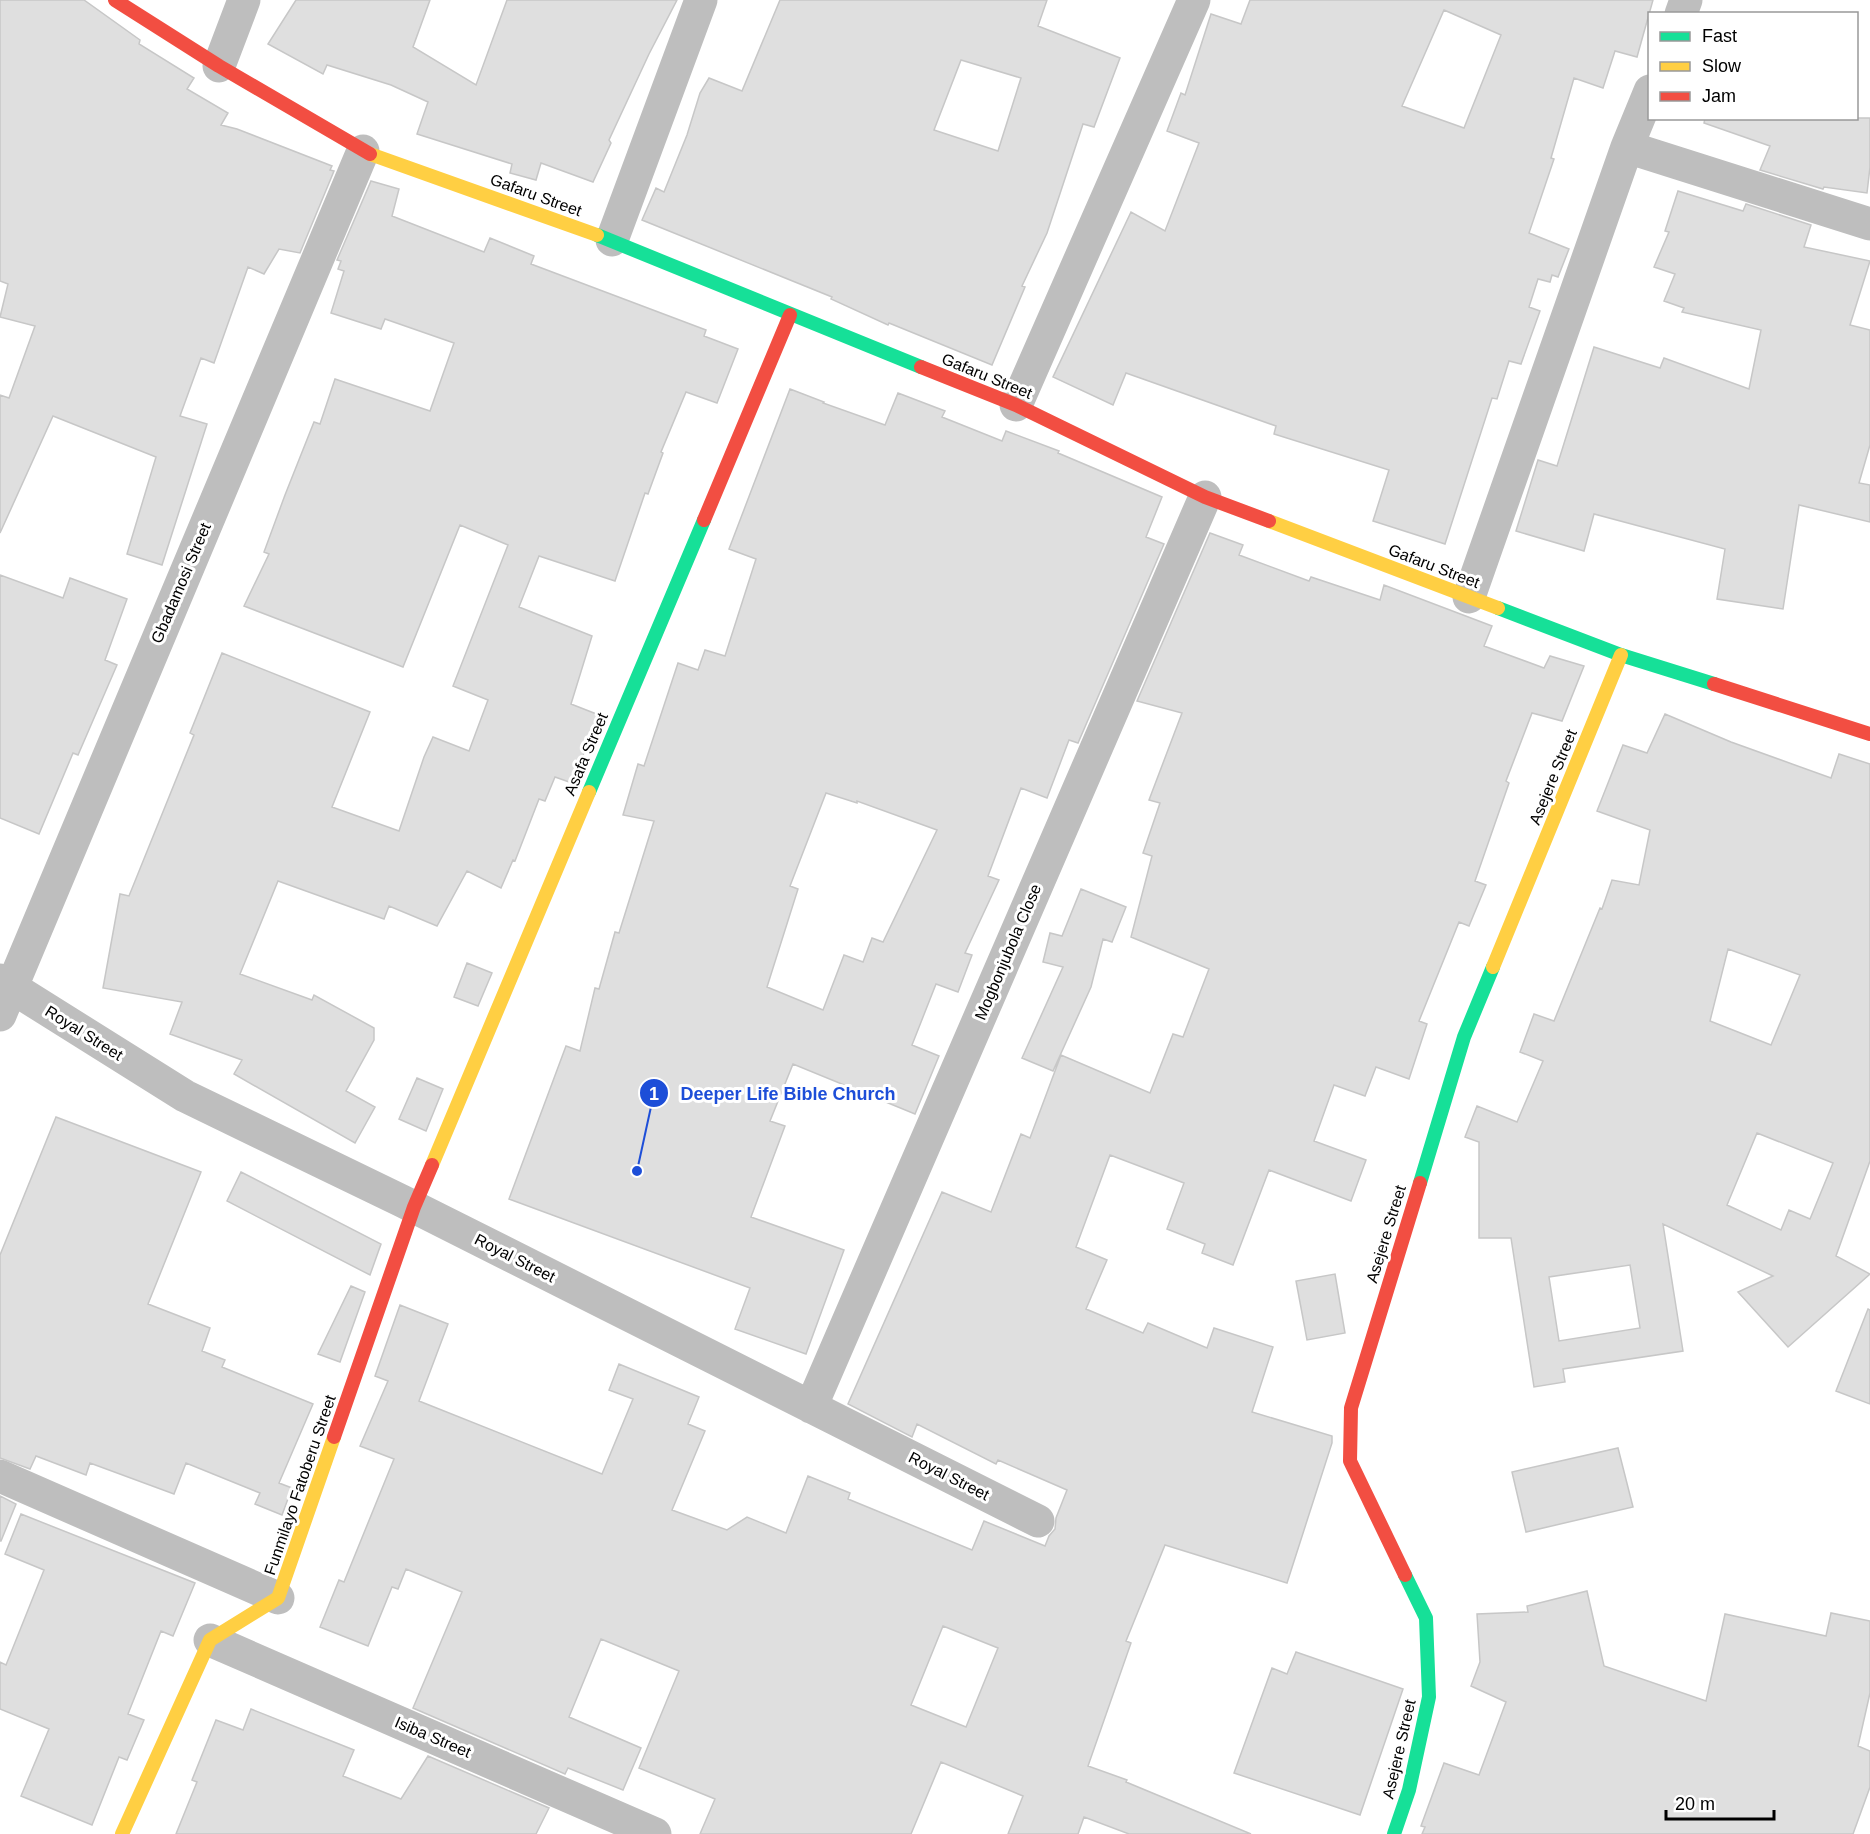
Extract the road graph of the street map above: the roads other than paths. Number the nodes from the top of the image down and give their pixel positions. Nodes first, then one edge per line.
1 (115, 0) edge
2 (244, 0) edge
3 (701, 0) edge
4 (1194, 0) edge
5 (219, 66) junction
6 (1648, 96) edge
7 (1627, 147) junction
8 (363, 151) junction
9 (1870, 224) edge
10 (612, 240) junction
11 (790, 315) junction
12 (1016, 405) junction
13 (1205, 497) junction
14 (1469, 597) junction
15 (1621, 655) junction
16 (1870, 734) edge
17 (4, 994) edge
18 (414, 1207) junction
19 (811, 1407) junction
20 (0, 1476) edge
21 (1038, 1521) dead end
22 (278, 1598) junction
23 (210, 1640) junction
24 (617, 1826) edge
25 (122, 1834) edge
26 (655, 1834) edge
27 (1394, 1834) edge

1 - 5 street, Gafaru Street
2 - 5 street
3 - 10 street
4 - 12 street
5 - 8 street, Gafaru Street
6 - 7 street
7 - 9 street
7 - 14 street
8 - 10 street, Gafaru Street
8 - 17 street, Gbadamosi Street
10 - 11 street, Gafaru Street
11 - 12 street, Gafaru Street
11 - 18 street, Asafa Street
12 - 13 street, Gafaru Street
13 - 14 street, Gafaru Street
13 - 19 street, Mogbonjubola Close
14 - 15 street, Gafaru Street
15 - 16 street, Gafaru Street
15 - 27 street, Asejere Street
17 - 18 street, Royal Street
18 - 19 street, Royal Street
18 - 22 street, Funmilayo Fatoberu Street
19 - 21 street, Royal Street
20 - 22 street
22 - 23 street, Funmilayo Fatoberu Street
23 - 24 street, Isiba Street
23 - 25 street
24 - 26 street, Isiba Street

